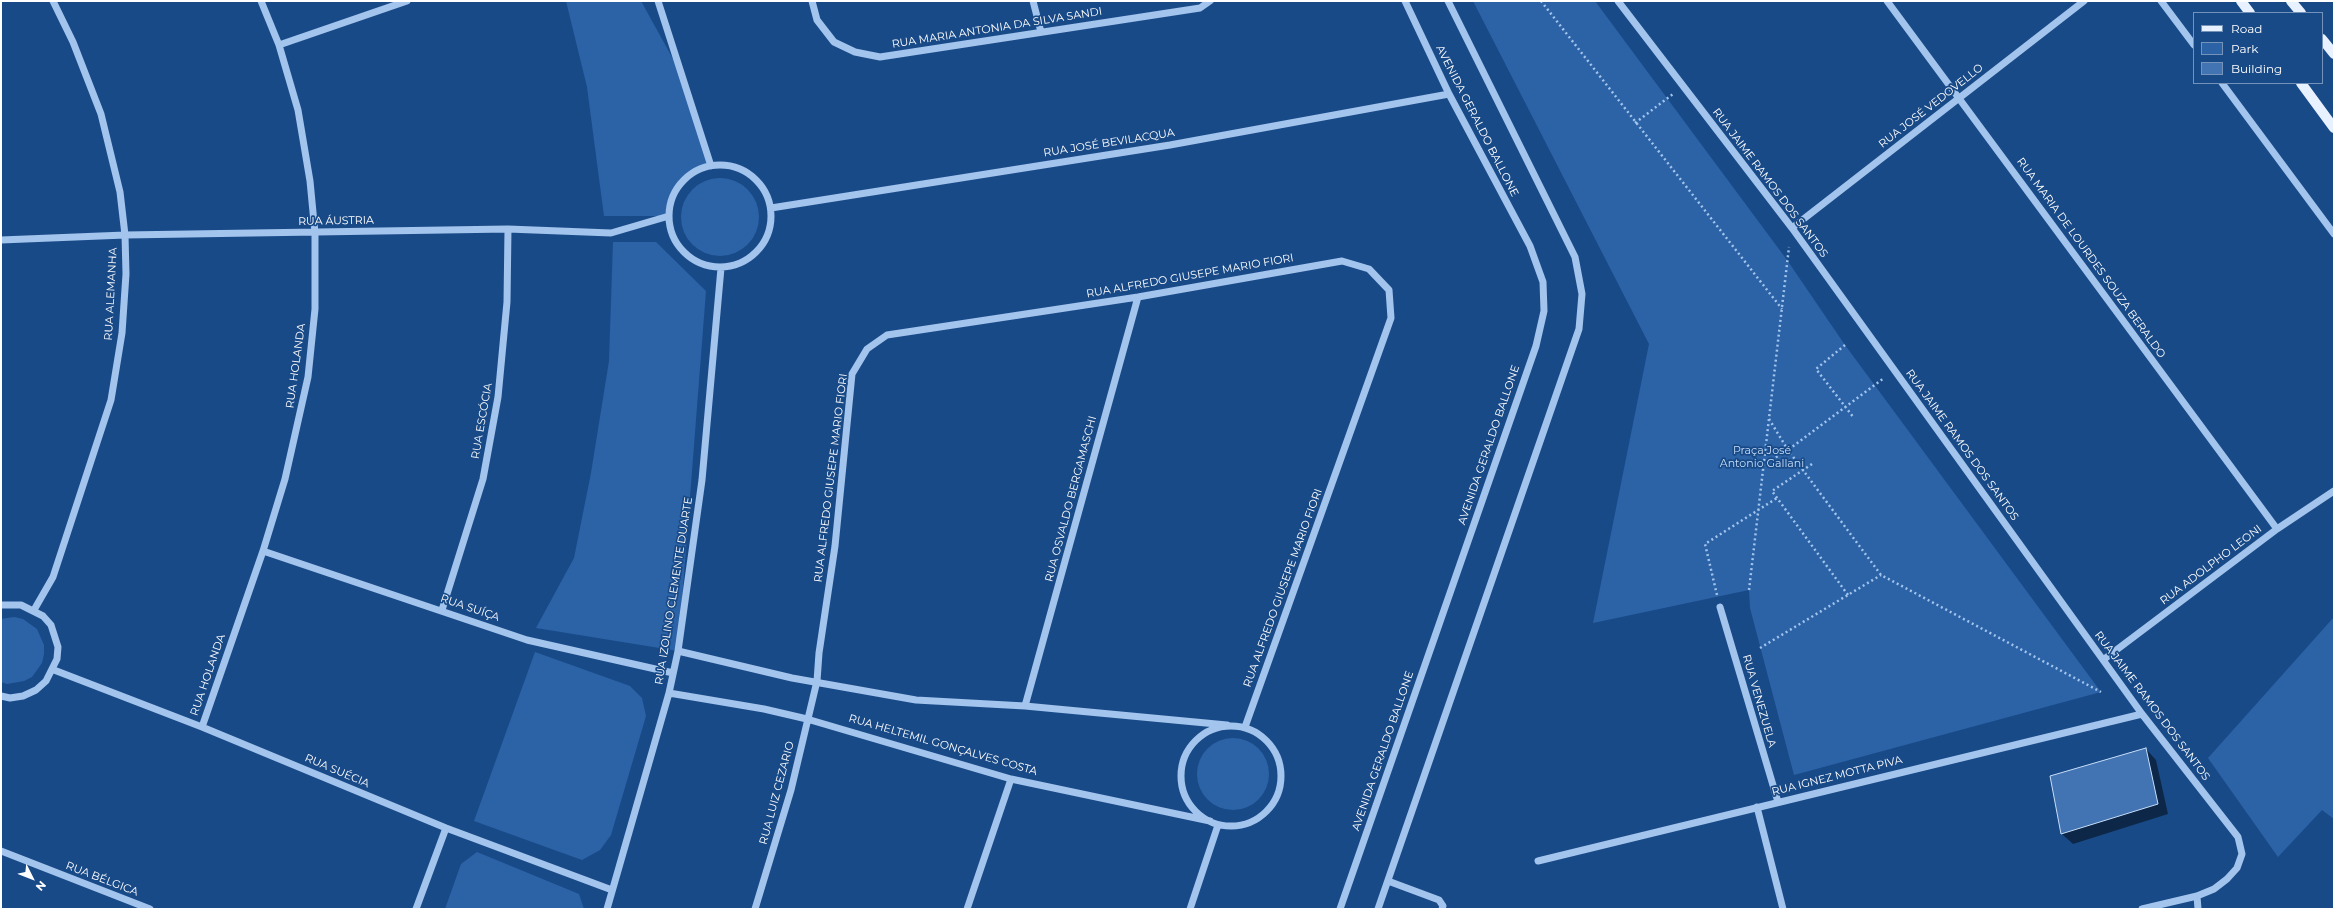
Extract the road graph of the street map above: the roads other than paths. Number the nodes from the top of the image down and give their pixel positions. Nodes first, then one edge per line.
1 (53, 1) edge
2 (261, 1) edge
3 (407, 1) edge
4 (658, 1) edge
5 (812, 1) edge
6 (1033, 1) edge
7 (1210, 1) edge
8 (1406, 1) edge
9 (1448, 1) edge
10 (1618, 1) edge
11 (1887, 1) edge
12 (2084, 1) edge
13 (2161, 1) edge
14 (2241, 1) edge
15 (2291, 1) edge
16 (2249, 12) edge
17 (2300, 12) edge
18 (1041, 32) junction
19 (2323, 40) edge
20 (2193, 44) edge
21 (279, 45) junction
22 (2334, 54) edge
23 (2223, 84) edge
24 (2303, 84) edge
25 (1450, 94) junction
26 (1959, 98) junction
27 (2334, 128) edge
28 (711, 166) junction
29 (771, 208) junction
30 (669, 216) junction
31 (1792, 228) junction
32 (508, 229) junction
33 (315, 233) junction
34 (2334, 234) edge
35 (125, 235) junction
36 (1, 240) edge
37 (721, 268) junction
38 (1138, 297) junction
39 (2334, 491) edge
40 (2277, 529) junction
41 (262, 551) junction
42 (1, 605) edge
43 (1720, 607) road end
44 (34, 610) junction
45 (442, 610) junction
46 (678, 651) junction
47 (2103, 660) junction
48 (54, 670) junction
49 (674, 673) junction
50 (817, 681) junction
51 (670, 693) junction
52 (1, 696) edge
53 (1025, 706) junction
54 (2142, 714) junction
55 (807, 719) junction
56 (1226, 725) junction
57 (202, 726) junction
58 (1245, 727) junction
59 (1012, 779) junction
60 (1778, 802) junction
61 (1757, 807) junction
62 (1210, 822) junction
63 (1218, 825) junction
64 (446, 828) junction
65 (1, 852) edge
66 (1538, 861) dead end
67 (1388, 881) junction
68 (612, 890) junction
69 (2198, 896) junction
70 (150, 909) edge
71 (416, 909) edge
72 (606, 909) edge
73 (755, 909) edge
74 (968, 909) edge
75 (1190, 909) edge
76 (1340, 909) edge
77 (1378, 909) edge
78 (1442, 909) edge
79 (1783, 909) edge
80 (2142, 909) edge
81 (2198, 909) edge

1 - 35 street, RUA ALEMANHA
2 - 21 street, RUA HOLANDA
3 - 21 street
4 - 28 street
5 - 18 street, RUA MARIA ANTONIA DA SILVA SANDI
6 - 18 street
7 - 18 street, RUA MARIA ANTONIA DA SILVA SANDI
8 - 25 street, AVENIDA GERALDO BALLONE
9 - 67 street
10 - 31 street, RUA JAIME RAMOS DOS SANTOS
11 - 26 street, RUA MARIA DE LOURDES SOUZA BERALDO
12 - 26 street, RUA JOSÉ VEDOVELLO
13 - 20 street
14 - 16 main road
15 - 17 main road
19 - 22 main road
21 - 33 street, RUA HOLANDA
23 - 34 street
24 - 27 main road
25 - 29 street, RUA JOSÉ BEVILACQUA
25 - 76 street, AVENIDA GERALDO BALLONE
26 - 31 street, RUA JOSÉ VEDOVELLO
26 - 40 street, RUA MARIA DE LOURDES SOUZA BERALDO
28 - 29 street
28 - 30 street
29 - 37 street
30 - 32 street, RUA ÁUSTRIA
30 - 37 street
31 - 47 street, RUA JAIME RAMOS DOS SANTOS
32 - 33 street, RUA ÁUSTRIA
32 - 45 street, RUA ESCÓCIA
33 - 35 street, RUA ÁUSTRIA
33 - 41 street, RUA HOLANDA
35 - 36 street, RUA ÁUSTRIA
35 - 44 street, RUA ALEMANHA
37 - 46 street, RUA IZOLINO CLEMENTE DUARTE
38 - 50 street, RUA ALFREDO GIUSEPE MARIO FIORI
38 - 53 street, RUA OSVALDO BERGAMASCHI
38 - 58 street, RUA ALFREDO GIUSEPE MARIO FIORI
39 - 40 street, RUA ADOLPHO LEONI
40 - 47 street, RUA ADOLPHO LEONI
41 - 45 street, RUA SUÍÇA
41 - 57 street, RUA HOLANDA
42 - 44 street
43 - 60 street, RUA VENEZUELA
44 - 48 street
45 - 49 street, RUA SUÍÇA
46 - 49 street, RUA IZOLINO CLEMENTE DUARTE
46 - 50 street
47 - 54 street, RUA JAIME RAMOS DOS SANTOS
48 - 52 street
48 - 57 street, RUA SUÉCIA
49 - 51 street, RUA IZOLINO CLEMENTE DUARTE
50 - 53 street
50 - 55 street, RUA LUIZ CEZARIO
51 - 55 street, RUA HELTEMIL GONÇALVES COSTA
51 - 68 street, RUA IZOLINO CLEMENTE DUARTE
53 - 56 street
54 - 60 street, RUA IGNEZ MOTTA PIVA
54 - 69 street, RUA JAIME RAMOS DOS SANTOS
55 - 59 street, RUA HELTEMIL GONÇALVES COSTA
55 - 73 street, RUA LUIZ CEZARIO
56 - 58 street
56 - 62 street
57 - 64 street, RUA SUÉCIA
58 - 63 street
59 - 62 street, RUA HELTEMIL GONÇALVES COSTA
59 - 74 street
60 - 61 street, RUA IGNEZ MOTTA PIVA
61 - 66 street, RUA IGNEZ MOTTA PIVA
61 - 79 street
62 - 63 street
63 - 75 street
64 - 68 street, RUA SUÉCIA
64 - 71 street
65 - 70 street, RUA BÉLGICA
67 - 77 street
67 - 78 street
68 - 72 street, RUA IZOLINO CLEMENTE DUARTE
69 - 80 street, RUA JAIME RAMOS DOS SANTOS
69 - 81 street

